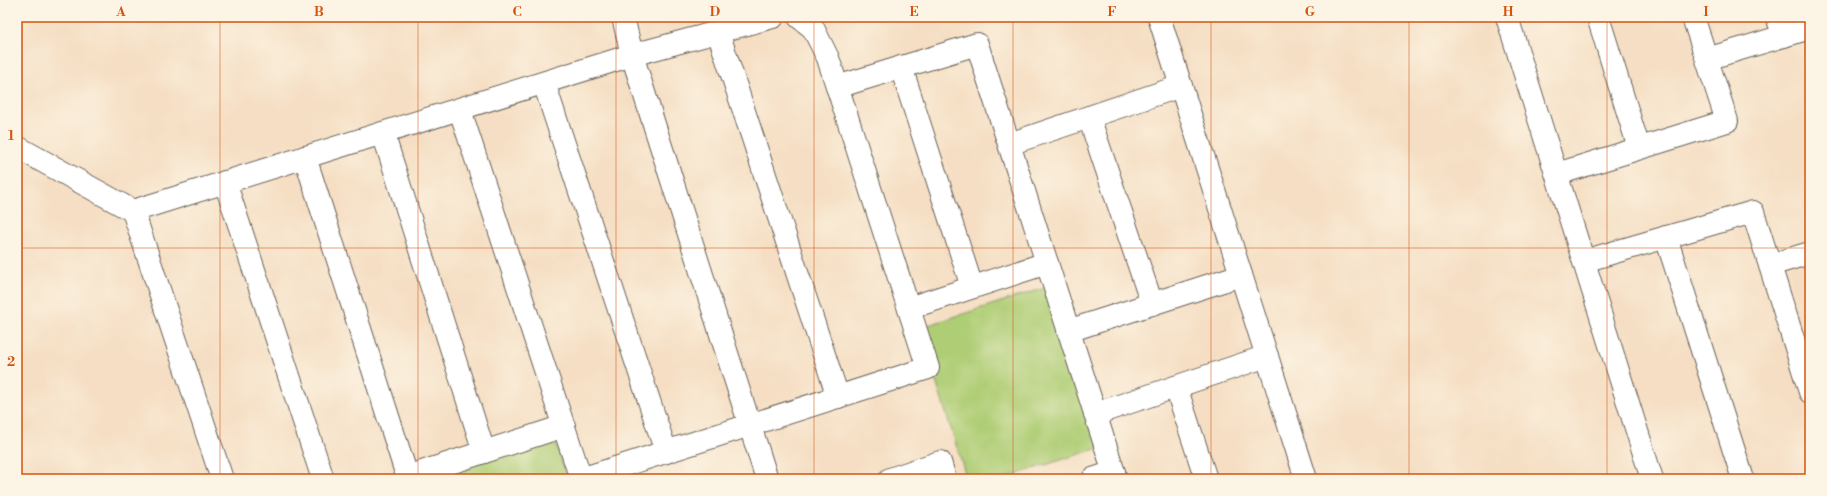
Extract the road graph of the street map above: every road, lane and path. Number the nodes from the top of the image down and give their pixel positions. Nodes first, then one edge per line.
1 (623, 17) edge
2 (773, 17) edge
3 (799, 17) edge
4 (1159, 17) edge
5 (1508, 17) edge
6 (1598, 17) edge
7 (1693, 17) edge
8 (1780, 27) edge
9 (1810, 28) edge
10 (718, 32) junction
11 (632, 55) junction
12 (1707, 59) junction
13 (901, 67) junction
14 (544, 83) junction
15 (1181, 86) junction
16 (837, 87) junction
17 (460, 110) junction
18 (1089, 117) junction
19 (382, 133) junction
20 (1009, 144) junction
21 (17, 147) edge
22 (1639, 148) junction
23 (305, 157) junction
24 (1557, 174) junction
25 (225, 182) junction
26 (133, 211) junction
27 (1666, 237) junction
28 (1810, 253) edge
29 (1584, 261) junction
30 (1047, 262) junction
31 (1770, 265) junction
32 (1241, 275) junction
33 (972, 287) junction
34 (1152, 304) junction
35 (909, 308) junction
36 (1068, 331) junction
37 (1267, 356) junction
38 (1176, 386) junction
39 (1810, 392) edge
40 (838, 397) junction
41 (1095, 414) junction
42 (750, 425) junction
43 (564, 426) junction
44 (484, 452) junction
45 (666, 452) junction
46 (1115, 476) edge
47 (407, 478) edge
48 (222, 479) edge
49 (323, 479) edge
50 (767, 479) edge
51 (890, 479) edge
52 (945, 479) edge
53 (1093, 479) edge
54 (1206, 479) edge
55 (1306, 479) edge
56 (1652, 479) edge
57 (1743, 479) edge

1 - 11 street
2 - 10 street
3 - 16 street
4 - 15 street
5 - 24 street
6 - 22 street
7 - 12 street
8 - 9 street
8 - 12 street
10 - 11 street
10 - 40 street
11 - 14 street
11 - 42 street
12 - 22 street
13 - 16 street
13 - 20 street
13 - 33 street
14 - 17 street
14 - 45 street
15 - 18 street
15 - 32 street
16 - 35 street
17 - 19 street
17 - 43 street
18 - 20 street
18 - 34 street
19 - 23 street
19 - 44 street
20 - 30 street
21 - 26 street
22 - 24 street
23 - 25 street
23 - 47 street
24 - 29 street
25 - 26 street
25 - 49 street
26 - 48 street
27 - 29 street
27 - 31 street
27 - 57 street
28 - 31 street
29 - 56 street
30 - 33 street
30 - 36 street
31 - 39 street
32 - 34 street
32 - 37 street
33 - 35 street
34 - 36 street
35 - 40 street
36 - 41 street
37 - 38 street
37 - 55 street
38 - 41 street
38 - 54 street
40 - 42 street
41 - 46 street
42 - 45 street
42 - 50 street
43 - 44 street
43 - 45 street
44 - 47 street
46 - 53 street
51 - 52 street

